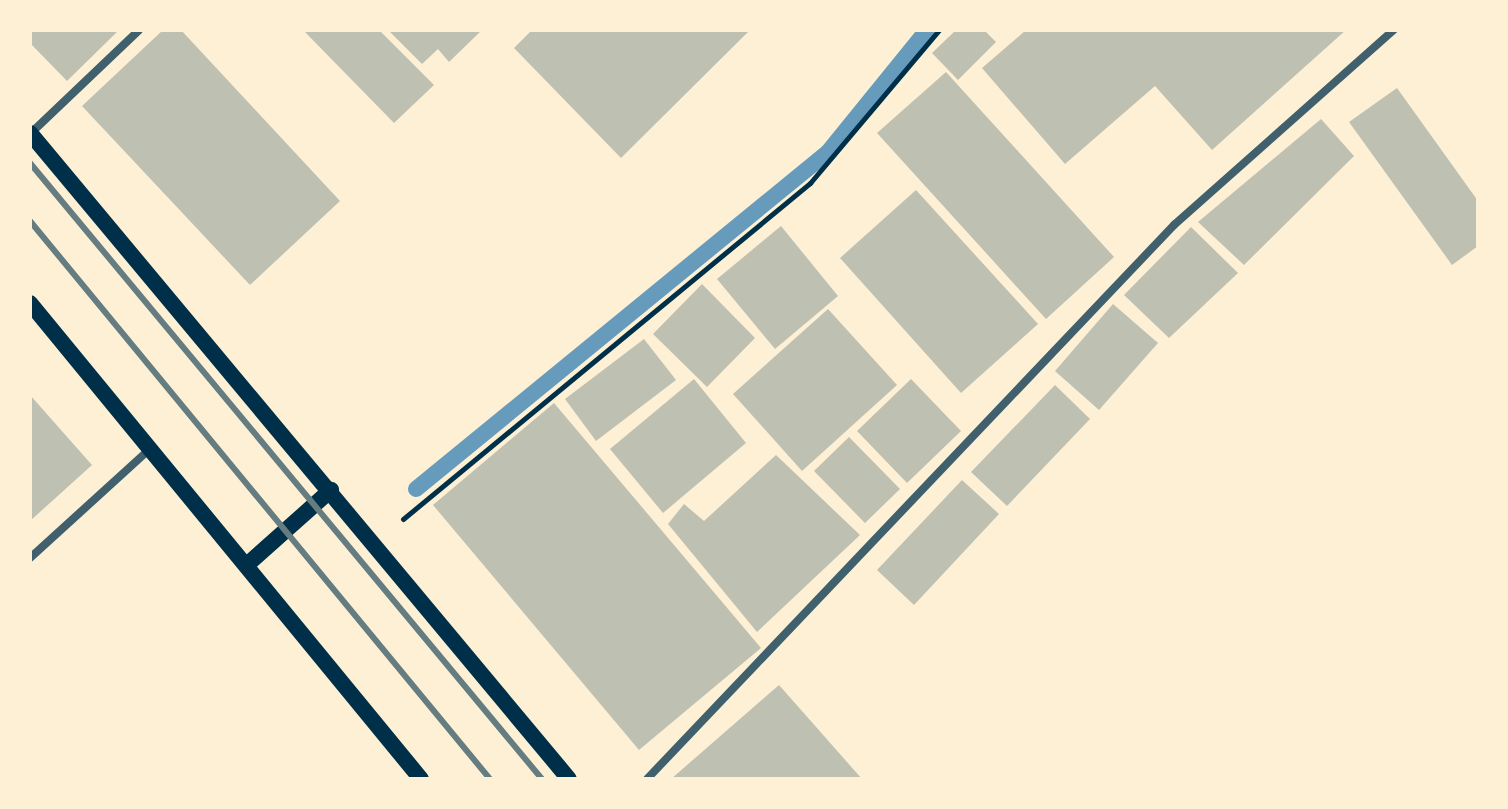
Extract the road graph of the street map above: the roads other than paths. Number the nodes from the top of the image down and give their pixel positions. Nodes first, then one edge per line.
1 (139, 30) edge
2 (1394, 30) edge
3 (30, 133) edge
4 (30, 303) edge
5 (151, 447) junction
6 (331, 490) junction
7 (30, 558) edge
8 (249, 563) junction
9 (421, 779) edge
10 (569, 779) edge
11 (647, 779) edge

1 - 3 street
2 - 11 street
3 - 6 main road
4 - 5 main road
5 - 7 street
5 - 8 main road
6 - 8 main road
6 - 10 main road
8 - 9 main road

